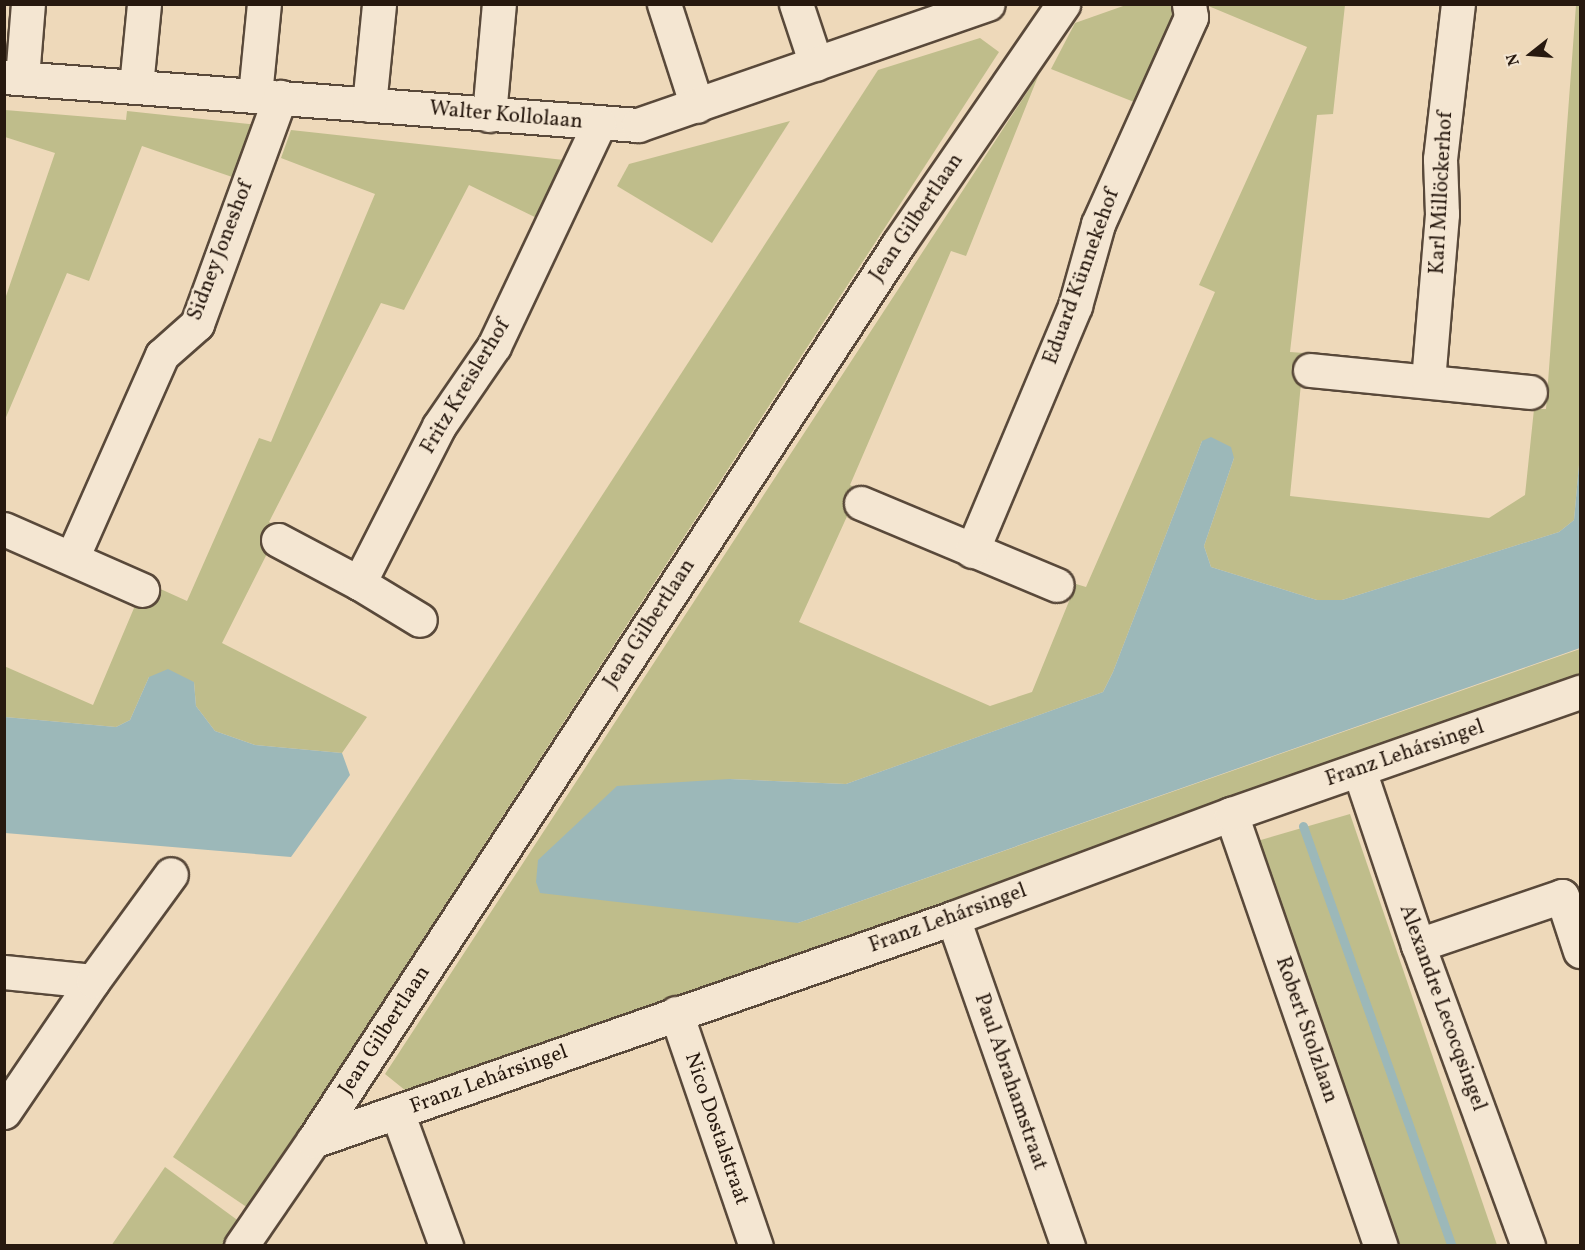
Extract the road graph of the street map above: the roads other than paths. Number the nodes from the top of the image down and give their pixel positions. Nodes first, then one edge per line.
1 (28, 4) edge
2 (144, 4) edge
3 (264, 4) edge
4 (379, 4) edge
5 (499, 4) edge
6 (664, 4) edge
7 (796, 4) edge
8 (988, 4) edge
9 (1063, 4) edge
10 (1189, 4) edge
11 (1458, 4) edge
12 (816, 64) junction
13 (13, 78) edge
14 (136, 86) junction
15 (268, 96) junction
16 (369, 105) junction
17 (697, 106) junction
18 (489, 115) junction
19 (599, 124) junction
20 (1310, 370) dead end
21 (1428, 381) junction
22 (1530, 392) dead end
23 (861, 503) dead end
24 (4, 529) edge
25 (278, 540) dead end
26 (972, 551) junction
27 (72, 558) junction
28 (359, 583) junction
29 (1057, 585) dead end
30 (142, 590) dead end
31 (420, 620) dead end
32 (1581, 692) edge
33 (1359, 770) junction
34 (1231, 814) junction
35 (171, 874) dead end
36 (952, 918) junction
37 (1418, 945) junction
38 (1581, 951) edge
39 (4, 972) edge
40 (93, 981) junction
41 (675, 1013) junction
42 (398, 1112) junction
43 (4, 1113) edge
44 (313, 1141) junction
45 (254, 1239) edge
46 (446, 1245) edge
47 (756, 1245) edge
48 (1068, 1245) edge
49 (1381, 1245) edge
50 (1528, 1245) edge

1 - 13 street
2 - 14 street
3 - 15 street, Sidney Joneshof
4 - 16 street
5 - 18 street
6 - 17 street
7 - 12 street
8 - 12 street, Walter Kollolaan
9 - 44 street, Jean Gilbertlaan
10 - 26 street, Eduard Künnekehof
11 - 21 street, Karl Millöckerhof
12 - 17 street, Walter Kollolaan
13 - 14 street, Walter Kollolaan
14 - 15 street, Walter Kollolaan
15 - 16 street, Walter Kollolaan
15 - 27 street, Sidney Joneshof
16 - 18 street, Walter Kollolaan
17 - 19 street, Walter Kollolaan
18 - 19 street, Walter Kollolaan
19 - 28 street, Fritz Kreislerhof
20 - 21 street
21 - 22 street
23 - 26 street
24 - 27 street
25 - 28 street
26 - 29 street
27 - 30 street
28 - 31 street
32 - 33 street, Franz Lehársingel
33 - 34 street, Franz Lehársingel
33 - 37 street, Alexandre Lecocqsingel
34 - 36 street, Franz Lehársingel
34 - 49 street, Robert Stolzlaan
35 - 40 street
36 - 41 street, Franz Lehársingel
36 - 48 street, Paul Abrahamstraat
37 - 38 street
37 - 50 street, Alexandre Lecocqsingel
39 - 40 street
40 - 43 street
41 - 42 street, Franz Lehársingel
41 - 47 street, Nico Dostalstraat
42 - 44 street, Franz Lehársingel
42 - 46 street
44 - 45 street, Jean Gilbertlaan

